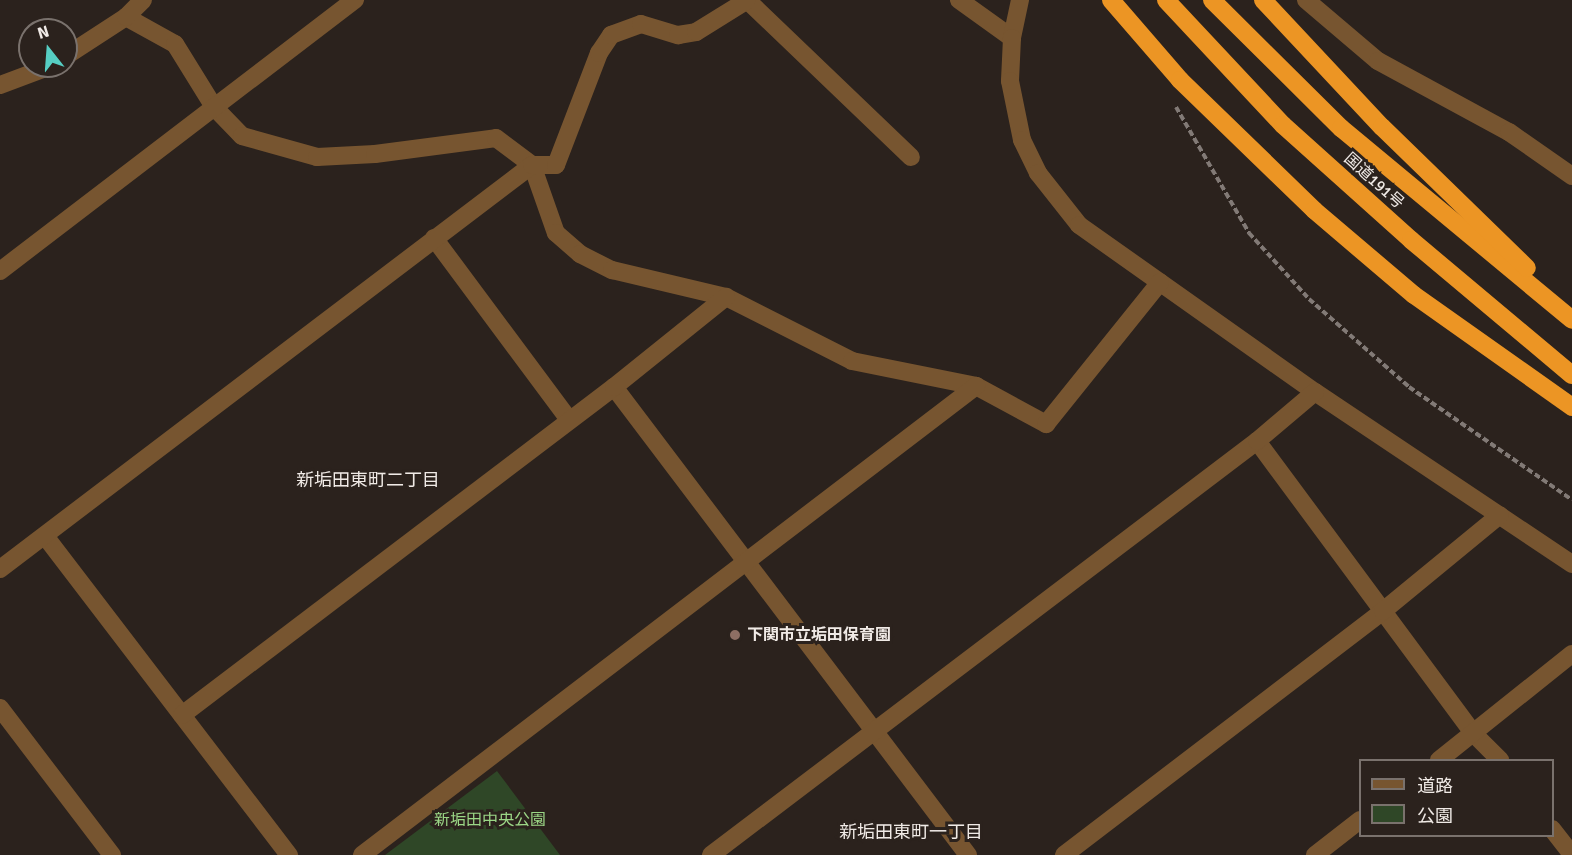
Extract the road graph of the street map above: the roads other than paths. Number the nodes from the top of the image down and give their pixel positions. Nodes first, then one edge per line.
1 (143, 0) edge
2 (355, 0) edge
3 (959, 0) edge
4 (1020, 0) edge
5 (1111, 0) edge
6 (1166, 0) edge
7 (1212, 0) edge
8 (1263, 0) edge
9 (1306, 0) edge
10 (747, 1) edge
11 (126, 17) junction
12 (1012, 38) junction
13 (78, 48) edge
14 (19, 78) edge
15 (0, 85) edge
16 (214, 107) junction
17 (911, 158) dead end
18 (532, 165) junction
19 (1572, 176) edge
20 (434, 238) junction
21 (0, 271) edge
22 (1160, 282) junction
23 (726, 297) junction
24 (1572, 312) edge
25 (1572, 320) edge
26 (1572, 375) edge
27 (976, 386) junction
28 (614, 387) junction
29 (1315, 392) junction
30 (1572, 407) edge
31 (569, 420) junction
32 (1257, 441) junction
33 (1500, 515) junction
34 (45, 536) junction
35 (748, 563) junction
36 (1572, 564) edge
37 (0, 569) edge
38 (1383, 611) junction
39 (1572, 654) edge
40 (0, 708) edge
41 (182, 715) junction
42 (874, 730) junction
43 (1474, 734) junction
44 (1440, 759) edge
45 (1499, 759) edge
46 (1359, 821) edge
47 (1554, 832) edge
48 (1568, 851) edge
49 (112, 855) edge
50 (289, 855) edge
51 (362, 855) edge
52 (711, 855) edge
53 (968, 855) edge
54 (1064, 855) edge
55 (1315, 855) edge

1 - 11 street
2 - 16 street
3 - 12 street
4 - 12 street
5 - 30 highway
6 - 26 highway, 国道191号
7 - 25 highway, 国道191号
8 - 24 highway
9 - 19 street
10 - 17 street
10 - 18 street
11 - 13 street
11 - 16 street
12 - 22 street
14 - 15 street
16 - 18 street
16 - 21 street
18 - 20 street
18 - 23 street
20 - 31 street
20 - 34 street
22 - 27 street
22 - 29 street
23 - 27 street
23 - 28 street
27 - 35 street
28 - 31 street
28 - 35 street
29 - 32 street
29 - 33 street
31 - 41 street
32 - 38 street
32 - 42 street
33 - 36 street
33 - 38 street
34 - 37 street
34 - 41 street
35 - 42 street
35 - 51 street
38 - 43 street
38 - 54 street
39 - 43 street
40 - 49 street
41 - 50 street
42 - 52 street
42 - 53 street
43 - 44 street
43 - 45 street
46 - 55 street
47 - 48 street

